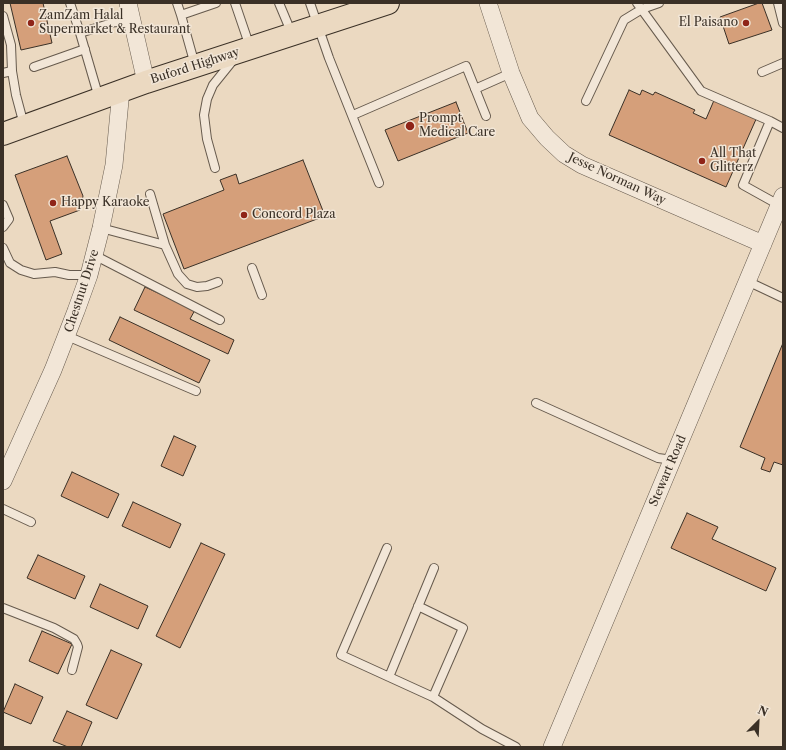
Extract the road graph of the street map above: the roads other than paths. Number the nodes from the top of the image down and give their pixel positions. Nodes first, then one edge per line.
1 (70, 3) edge
2 (128, 3) edge
3 (177, 3) edge
4 (216, 3) edge
5 (236, 3) edge
6 (280, 3) edge
7 (310, 3) edge
8 (388, 3) edge
9 (488, 3) edge
10 (659, 3) edge
11 (778, 3) edge
12 (640, 6) edge
13 (181, 15) junction
14 (3, 16) edge
15 (783, 20) edge
16 (133, 24) junction
17 (318, 26) junction
18 (80, 33) junction
19 (292, 34) junction
20 (85, 49) junction
21 (246, 49) junction
22 (783, 63) edge
23 (196, 66) junction
24 (34, 67) dead end
25 (12, 71) junction
26 (762, 72) dead end
27 (3, 73) edge
28 (510, 73) junction
29 (146, 82) junction
30 (475, 88) junction
31 (121, 90) junction
32 (99, 98) junction
33 (586, 101) dead end
34 (353, 115) junction
35 (486, 116) dead end
36 (770, 121) junction
37 (25, 126) junction
38 (783, 128) edge
39 (3, 134) edge
40 (215, 168) dead end
41 (379, 183) dead end
42 (150, 194) dead end
43 (781, 200) edge
44 (3, 205) edge
45 (3, 228) edge
46 (101, 228) junction
47 (762, 244) junction
48 (165, 245) junction
49 (3, 248) edge
50 (94, 255) junction
51 (252, 268) dead end
52 (89, 275) junction
53 (747, 281) junction
54 (218, 282) dead end
55 (262, 295) dead end
56 (783, 298) edge
57 (220, 320) dead end
58 (67, 336) junction
59 (196, 391) dead end
60 (536, 403) dead end
61 (673, 460) junction
62 (3, 481) edge
63 (3, 509) edge
64 (31, 522) dead end
65 (387, 548) dead end
66 (434, 568) dead end
67 (418, 606) junction
68 (3, 608) edge
69 (72, 670) dead end
70 (388, 677) junction
71 (433, 697) junction
72 (516, 747) edge
73 (552, 747) edge

1 - 18 lane
2 - 16 street
3 - 13 lane
4 - 13 lane
5 - 21 lane
6 - 19 lane
7 - 17 lane
8 - 17 main road, Buford Highway
9 - 28 street, Jesse Norman Way
10 - 12 lane
11 - 15 lane
12 - 33 lane
12 - 36 lane
13 - 23 lane
14 - 25 lane
16 - 18 lane
16 - 29 street
17 - 19 main road, Buford Highway
17 - 34 lane
18 - 20 lane
19 - 21 main road, Buford Highway
20 - 24 lane
20 - 32 lane
21 - 23 main road, Buford Highway
21 - 40 lane
22 - 26 lane
23 - 29 main road, Buford Highway
25 - 27 lane
25 - 37 lane
28 - 30 lane
28 - 47 street, Jesse Norman Way
29 - 31 main road, Buford Highway
30 - 34 lane
30 - 35 lane
31 - 32 main road, Buford Highway
31 - 46 street, Chestnut Drive
32 - 37 main road, Buford Highway
34 - 41 lane
36 - 38 lane
36 - 43 lane
37 - 39 main road, Buford Highway
42 - 48 lane
43 - 47 street, Stewart Road
44 - 45 lane
46 - 48 lane
46 - 50 street, Chestnut Drive
47 - 53 street, Stewart Road
48 - 54 lane
49 - 52 lane
50 - 52 street, Chestnut Drive
50 - 57 lane
51 - 55 lane
52 - 58 street, Chestnut Drive
53 - 56 lane
53 - 61 street, Stewart Road
58 - 59 lane
58 - 62 street, Chestnut Drive
60 - 61 lane
61 - 73 street, Stewart Road
63 - 64 lane
65 - 70 lane
66 - 67 lane
67 - 70 lane
67 - 71 lane
68 - 69 lane
70 - 71 lane
71 - 72 lane

